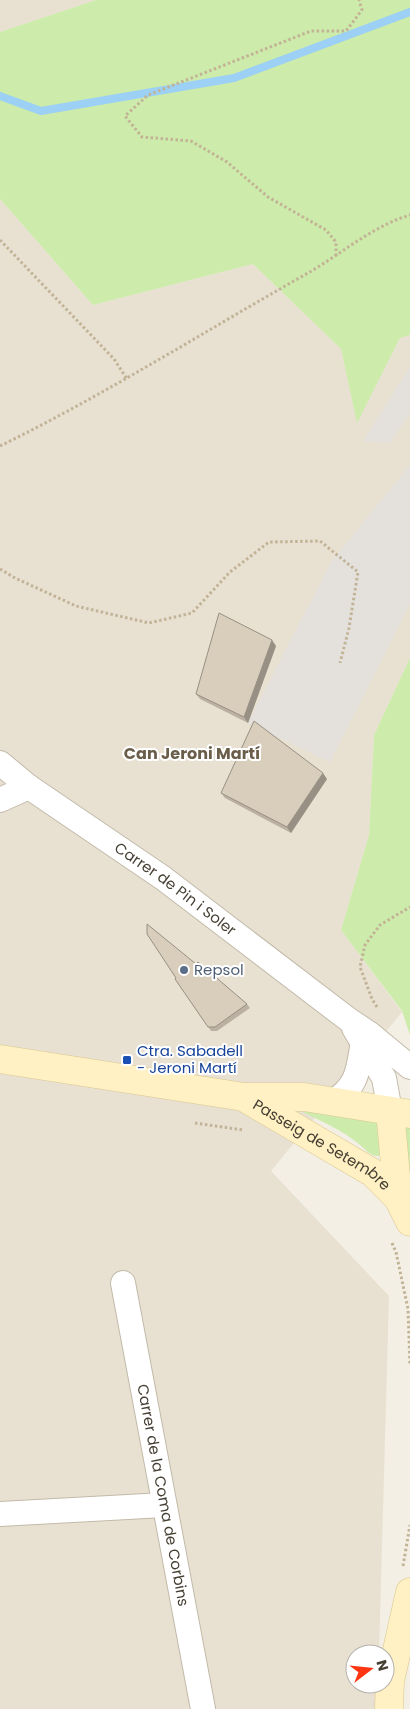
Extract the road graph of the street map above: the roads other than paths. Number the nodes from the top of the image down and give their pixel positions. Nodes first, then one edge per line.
1 (0, 763) edge
2 (29, 787) junction
3 (0, 800) edge
4 (349, 1020) junction
5 (363, 1042) junction
6 (0, 1058) edge
7 (410, 1067) edge
8 (244, 1098) junction
9 (332, 1102) junction
10 (400, 1113) edge
11 (398, 1198) junction
12 (399, 1228) edge
13 (123, 1283) dead end
14 (164, 1505) junction
15 (0, 1514) edge
16 (410, 1592) edge
17 (203, 1709) edge
18 (389, 1709) edge

1 - 2 street, Carrer de Pin i Soler
2 - 3 street
2 - 4 street, Carrer de Pin i Soler
4 - 5 street, Carrer de Pin i Soler
4 - 7 street, Carrer de Pin i Soler
5 - 9 street
5 - 10 street, Carrer de Pin i Soler
6 - 8 street, Passeig de Setembre
8 - 9 street, Passeig de Setembre
8 - 11 street, Passeig de Setembre
9 - 10 street, Passeig de Setembre
10 - 11 street
11 - 12 street, Passeig de Setembre
13 - 14 street, Carrer de la Coma de Corbins
14 - 15 street
14 - 17 street, Carrer de la Coma de Corbins
16 - 18 street

